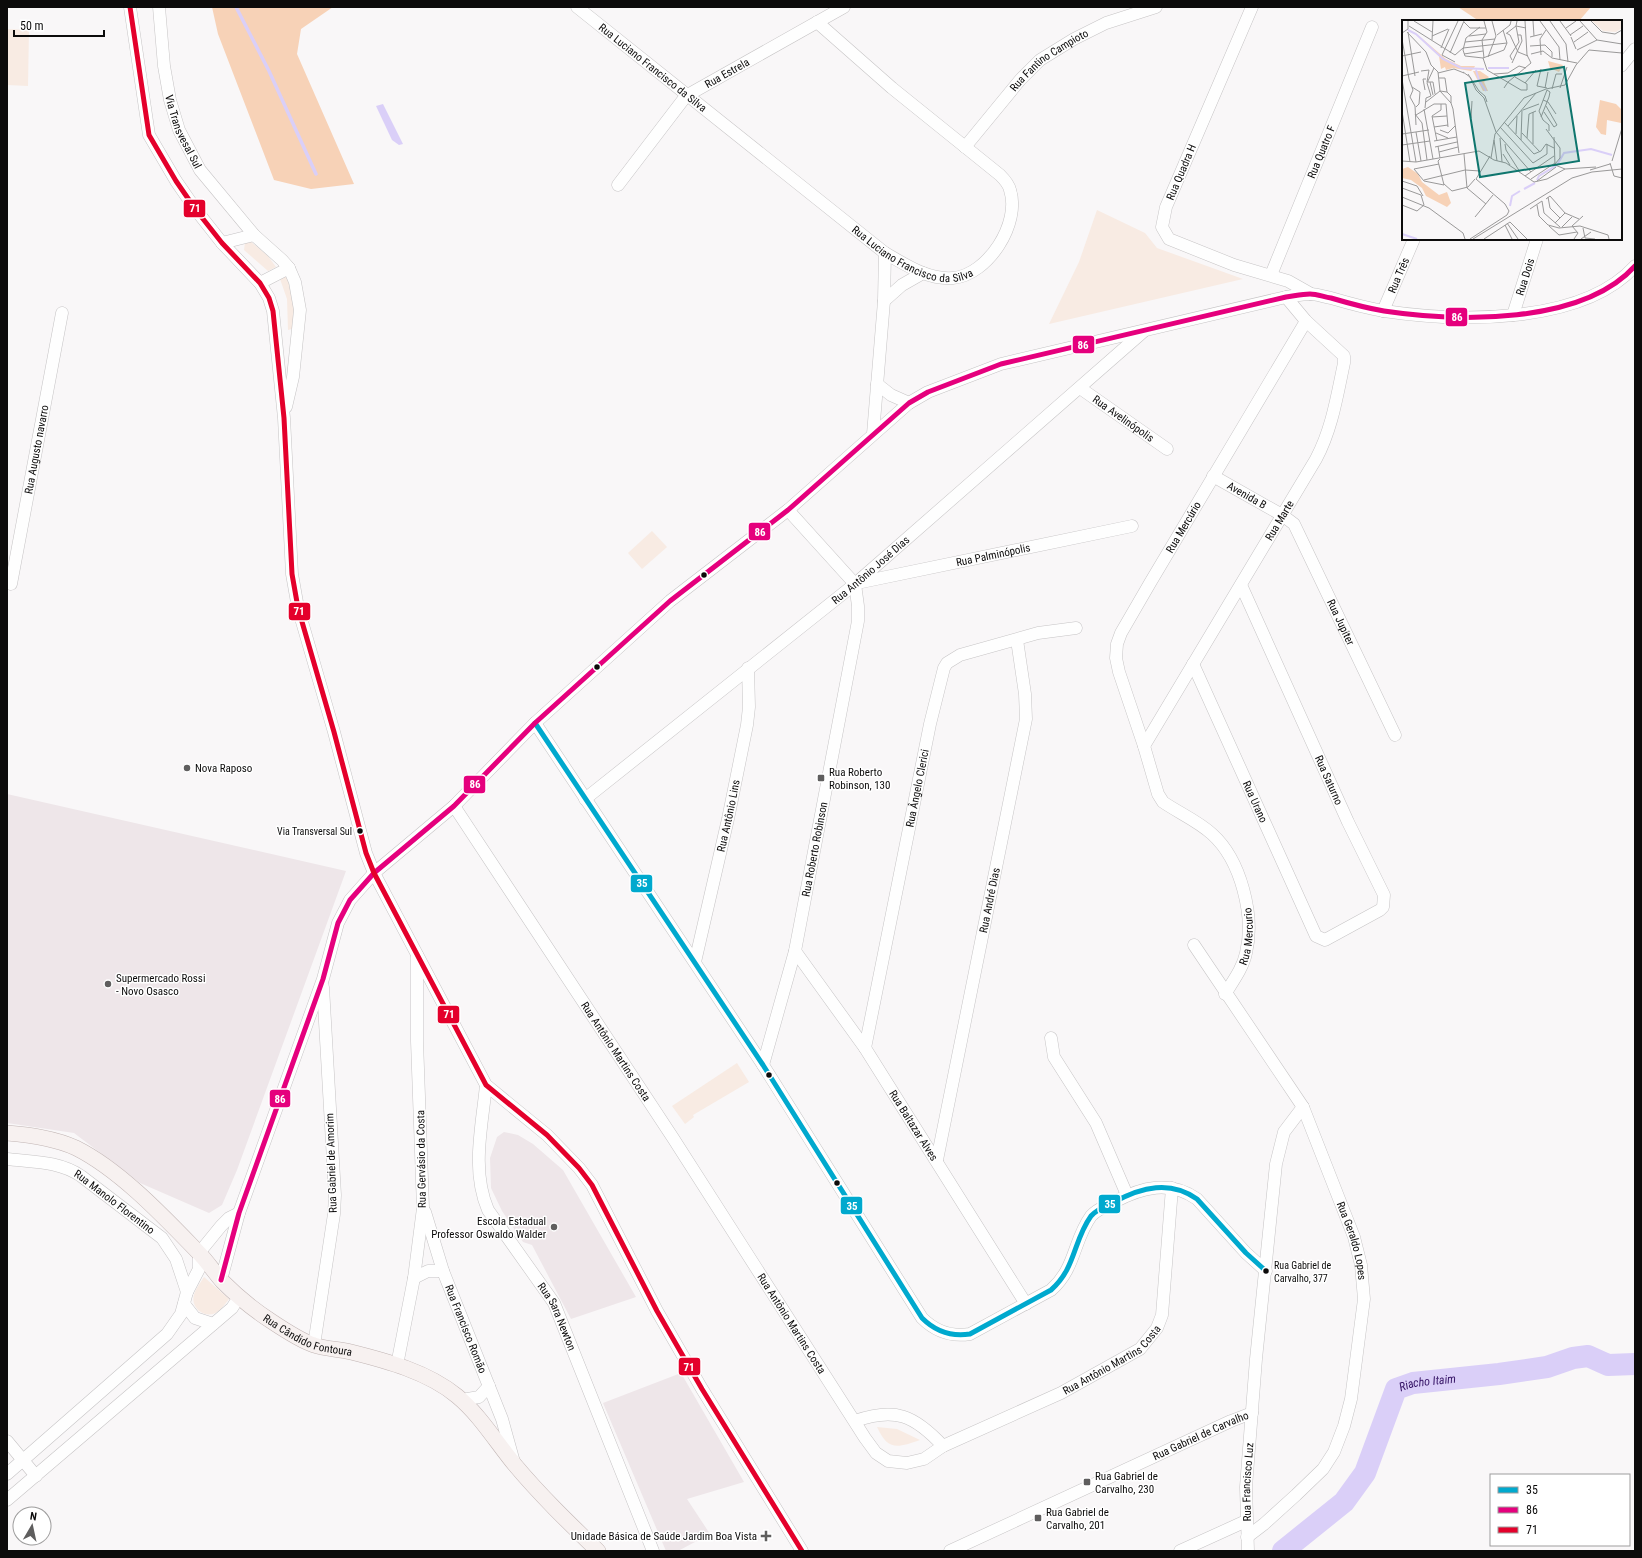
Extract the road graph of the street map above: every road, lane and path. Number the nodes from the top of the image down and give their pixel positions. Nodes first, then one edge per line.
1 (130, 7) edge
2 (158, 7) edge
3 (577, 7) edge
4 (844, 7) edge
5 (1156, 7) edge
6 (1252, 7) edge
7 (817, 22) junction
8 (1372, 27) dead end
9 (1635, 49) edge
10 (1622, 65) edge
11 (686, 96) junction
12 (965, 147) junction
13 (618, 185) dead end
14 (254, 235) junction
15 (1414, 240) edge
16 (1537, 240) edge
17 (222, 243) junction
18 (885, 253) junction
19 (1635, 266) edge
20 (289, 268) junction
21 (923, 274) junction
22 (1271, 275) junction
23 (260, 283) junction
24 (1311, 294) junction
25 (1286, 297) junction
26 (884, 301) junction
27 (1383, 311) junction
28 (62, 313) dead end
29 (1513, 315) junction
30 (1306, 321) junction
31 (1146, 330) junction
32 (877, 384) junction
33 (1080, 388) junction
34 (909, 403) junction
35 (284, 418) junction
36 (873, 434) junction
37 (1167, 449) dead end
38 (1213, 476) junction
39 (788, 510) junction
40 (1282, 515) junction
41 (1132, 526) dead end
42 (10, 584) dead end
43 (855, 584) junction
44 (1241, 585) junction
45 (1076, 628) dead end
46 (1017, 640) junction
47 (1193, 664) junction
48 (748, 668) junction
49 (535, 723) junction
50 (1395, 735) dead end
51 (1144, 746) junction
52 (585, 799) junction
53 (454, 806) junction
54 (374, 873) junction
55 (1318, 938) joint
56 (1194, 945) dead end
57 (417, 951) junction
58 (794, 951) junction
59 (695, 962) junction
60 (323, 979) junction
61 (1226, 994) junction
62 (1051, 1038) dead end
63 (865, 1048) junction
64 (763, 1065) junction
65 (486, 1085) junction
66 (1303, 1107) junction
67 (7, 1133) edge
68 (7, 1159) edge
69 (936, 1160) junction
70 (1172, 1188) junction
71 (1127, 1195) junction
72 (423, 1208) junction
73 (239, 1213) junction
74 (199, 1253) junction
75 (443, 1271) junction
76 (1266, 1271) junction
77 (414, 1278) junction
78 (221, 1280) junction
79 (187, 1292) junction
80 (239, 1297) junction
81 (184, 1304) junction
82 (1026, 1304) junction
83 (213, 1324) junction
84 (314, 1345) junction
85 (398, 1365) junction
86 (489, 1386) junction
87 (462, 1400) junction
88 (1252, 1414) junction
89 (855, 1421) junction
90 (7, 1441) edge
91 (943, 1446) junction
92 (23, 1460) junction
93 (515, 1465) junction
94 (7, 1474) edge
95 (36, 1476) junction
96 (7, 1500) edge
97 (1246, 1521) junction
98 (1247, 1537) junction
99 (598, 1551) edge
100 (653, 1551) edge
101 (802, 1551) edge
102 (950, 1551) edge
103 (1180, 1551) edge
104 (1248, 1551) edge

1 - 17 street, Via Transvesal Sul
2 - 14 street, Via Transvesal Sul
3 - 11 street, Rua Luciano Francisco da Silva
4 - 7 street, Rua Estrela
5 - 12 street, Rua Fantino Campioto
6 - 22 street, Rua Quadra H
7 - 11 street, Rua Estrela
7 - 12 street, Rua Luciano Francisco da Silva
8 - 22 street, Rua Quatro F
9 - 10 street
11 - 13 street, Rua Estrela
11 - 18 street, Rua Luciano Francisco da Silva
12 - 21 street, Rua Luciano Francisco da Silva
14 - 17 street
14 - 20 street, Via Transvesal Sul
15 - 27 street, Rua Três
16 - 29 street, Rua Dois
17 - 23 street, Via Transvesal Sul
18 - 21 street, Rua Luciano Francisco da Silva
18 - 26 street
19 - 29 street
20 - 23 street
20 - 35 street, Via Transvesal Sul
21 - 26 street
22 - 24 street, Rua Quadra H
23 - 35 street, Via Transvesal Sul
24 - 25 street
24 - 27 street
25 - 30 street, Rua Marte
25 - 31 street
26 - 32 street
27 - 29 street
28 - 42 street, Rua Augusto navarro
30 - 38 street, Rua Mercúrio
30 - 40 street, Rua Marte
31 - 33 street, Rua Antônio José Dias
31 - 34 street
32 - 34 street
32 - 36 street
33 - 37 street, Rua Avelinópolis
33 - 43 street, Rua Antônio José Dias
34 - 36 street
35 - 54 street, Via Transvesal Sul
36 - 39 street
38 - 40 street, Avenida B
38 - 51 street, Rua Mercúrio
39 - 43 street
39 - 49 street
40 - 44 street, Rua Marte
40 - 50 street, Rua Jupiter
41 - 43 street, Rua Palminópolis
43 - 48 street, Rua Antônio José Dias
43 - 58 street, Rua Roberto Robinson
44 - 47 street, Rua Marte
44 - 55 street, Rua Saturno
45 - 46 street, Rua Ângelo Clerici
46 - 63 street, Rua Ângelo Clerici
46 - 69 street, Rua André Dias
47 - 51 street, Rua Marte
47 - 55 street, Rua Urano
48 - 52 street, Rua Antônio José Dias
48 - 59 street, Rua Antônio Lins
49 - 52 street
49 - 53 street
51 - 61 street, Rua Mercurio
52 - 59 street
53 - 54 street
53 - 89 street, Rua Antônio Martins Costa
54 - 57 street, Via Transvesal Sul
54 - 60 street
56 - 61 street, Rua Geraldo Lopes
57 - 65 street, Via Transvesal Sul
57 - 72 street, Rua Gervásio da Costa
58 - 63 street, Rua Baltazar Alves
58 - 64 street, Rua Roberto Robinson
59 - 64 street
60 - 73 street
60 - 84 street, Rua Gabriel de Amorim
61 - 66 street, Rua Geraldo Lopes
62 - 71 street
63 - 69 street, Rua Baltazar Alves
64 - 82 street
65 - 100 street, Rua Sara Newton
65 - 101 street
66 - 76 street, Rua Gabriel de Carvalho
66 - 98 street, Rua Geraldo Lopes
67 - 74 main road, Rua Cândido Fontoura
68 - 79 street, Rua Manolo Florentino
69 - 82 street, Rua Baltazar Alves
70 - 71 street
70 - 76 street
70 - 91 street, Rua Antônio Martins Costa
71 - 82 street
72 - 75 street, Rua Francisco Romão
72 - 77 street, Rua Gervásio da Costa
73 - 74 street
73 - 78 street
74 - 78 main road, Rua Cândido Fontoura
74 - 79 street
75 - 77 street, Rua Francisco Romão
75 - 86 street, Rua Francisco Romão
76 - 88 street, Rua Gabriel de Carvalho
77 - 85 street, Rua Gervásio da Costa
78 - 80 main road, Rua Cândido Fontoura
79 - 81 street
80 - 83 street
80 - 84 main road, Rua Cândido Fontoura
81 - 83 street
81 - 92 street
83 - 95 street
84 - 85 main road, Rua Cândido Fontoura
85 - 87 main road, Rua Cândido Fontoura
86 - 87 street, Rua Francisco Romão
86 - 93 street, Rua Francisco Romão
87 - 93 main road, Rua Cândido Fontoura
88 - 97 street, Rua Francisco Luz
88 - 102 street, Rua Gabriel de Carvalho
89 - 91 street
89 - 91 street, Rua Antônio Martins Costa
90 - 92 street
92 - 94 street
92 - 95 street
93 - 99 main road, Rua Cândido Fontoura
95 - 96 street
97 - 98 street, Rua Francisco Luz
97 - 103 street
98 - 104 street, Rua Francisco Luz

